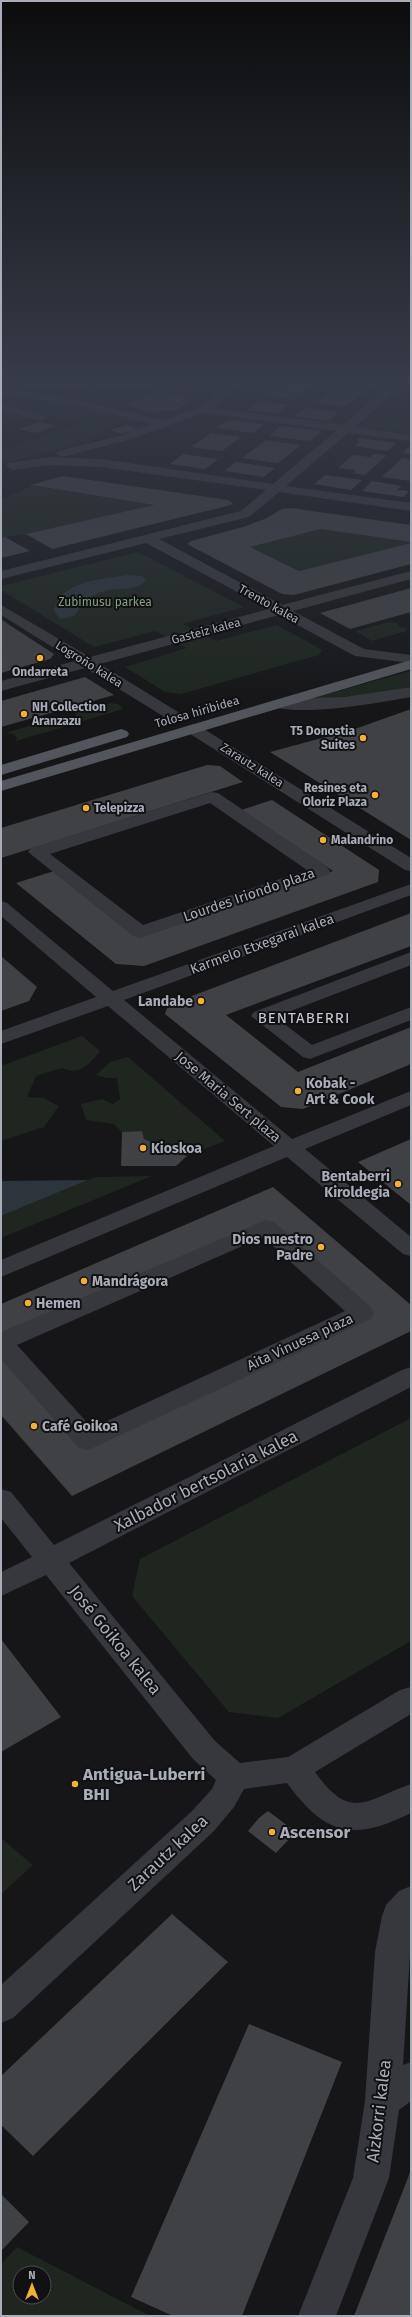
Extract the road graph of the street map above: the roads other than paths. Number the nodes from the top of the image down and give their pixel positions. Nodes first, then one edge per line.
1 (274, 490) edge
2 (292, 490) edge
3 (411, 507) edge
4 (149, 539) junction
5 (1, 575) edge
6 (411, 576) edge
7 (1, 609) edge
8 (281, 611) junction
9 (411, 651) edge
10 (411, 659) edge
11 (87, 663) junction
12 (401, 663) edge
13 (1, 686) edge
14 (411, 692) edge
15 (279, 704) junction
16 (190, 718) junction
17 (1, 770) edge
18 (1, 786) edge
19 (37, 852) joint
20 (411, 866) edge
21 (411, 889) edge
22 (1, 907) edge
23 (411, 958) edge
24 (113, 998) junction
25 (411, 1013) edge
26 (1, 1038) edge
27 (411, 1097) edge
28 (288, 1148) junction
29 (411, 1249) edge
30 (1, 1270) edge
31 (1, 1342) edge
32 (411, 1376) edge
33 (1, 1500) edge
34 (51, 1560) junction
35 (1, 1586) edge
36 (411, 1699) edge
37 (294, 1769) junction
38 (234, 1777) junction
39 (411, 1797) edge
40 (411, 1901) edge
41 (1, 2007) edge
42 (411, 2079) edge
43 (383, 2101) junction
44 (317, 2316) edge

1 - 4 street
2 - 3 street
4 - 5 street
4 - 8 street, Trento kalea
6 - 8 street, Gasteiz kalea
7 - 11 street, Logroño kalea
8 - 11 street, Gasteiz kalea
8 - 12 street, Trento kalea
9 - 12 main road
10 - 12 street, Trento kalea
11 - 13 street, Gasteiz kalea
11 - 16 street, Logroño kalea
12 - 15 main road, Tolosa hiribidea
12 - 16 main road, Tolosa hiribidea
14 - 15 street, Tolosa hiribidea
15 - 16 main road, Tolosa hiribidea
16 - 17 main road, Tolosa hiribidea
16 - 18 main road, Tolosa hiribidea
16 - 20 street, Zarautz kalea
19 - 19 street, Lourdes Iriondo plaza
21 - 24 street, Karmelo Etxegarai kalea
22 - 24 street, Jose Maria Sert plaza
23 - 25 street
24 - 26 street
24 - 28 street, Jose Maria Sert plaza
27 - 28 street
28 - 29 street
28 - 30 street, Jose Maria Sert plaza
31 - 31 street, Aita Vinuesa plaza
32 - 34 street, Xalbador bertsolaria kalea
33 - 34 street, José Goikoa kalea
34 - 35 street, Xalbador bertsolaria kalea
34 - 38 street, José Goikoa kalea
36 - 37 street
37 - 38 street
37 - 39 street
38 - 41 street, Zarautz kalea
40 - 43 street, Aizkorri kalea
42 - 43 street
43 - 44 street, Aizkorri kalea

